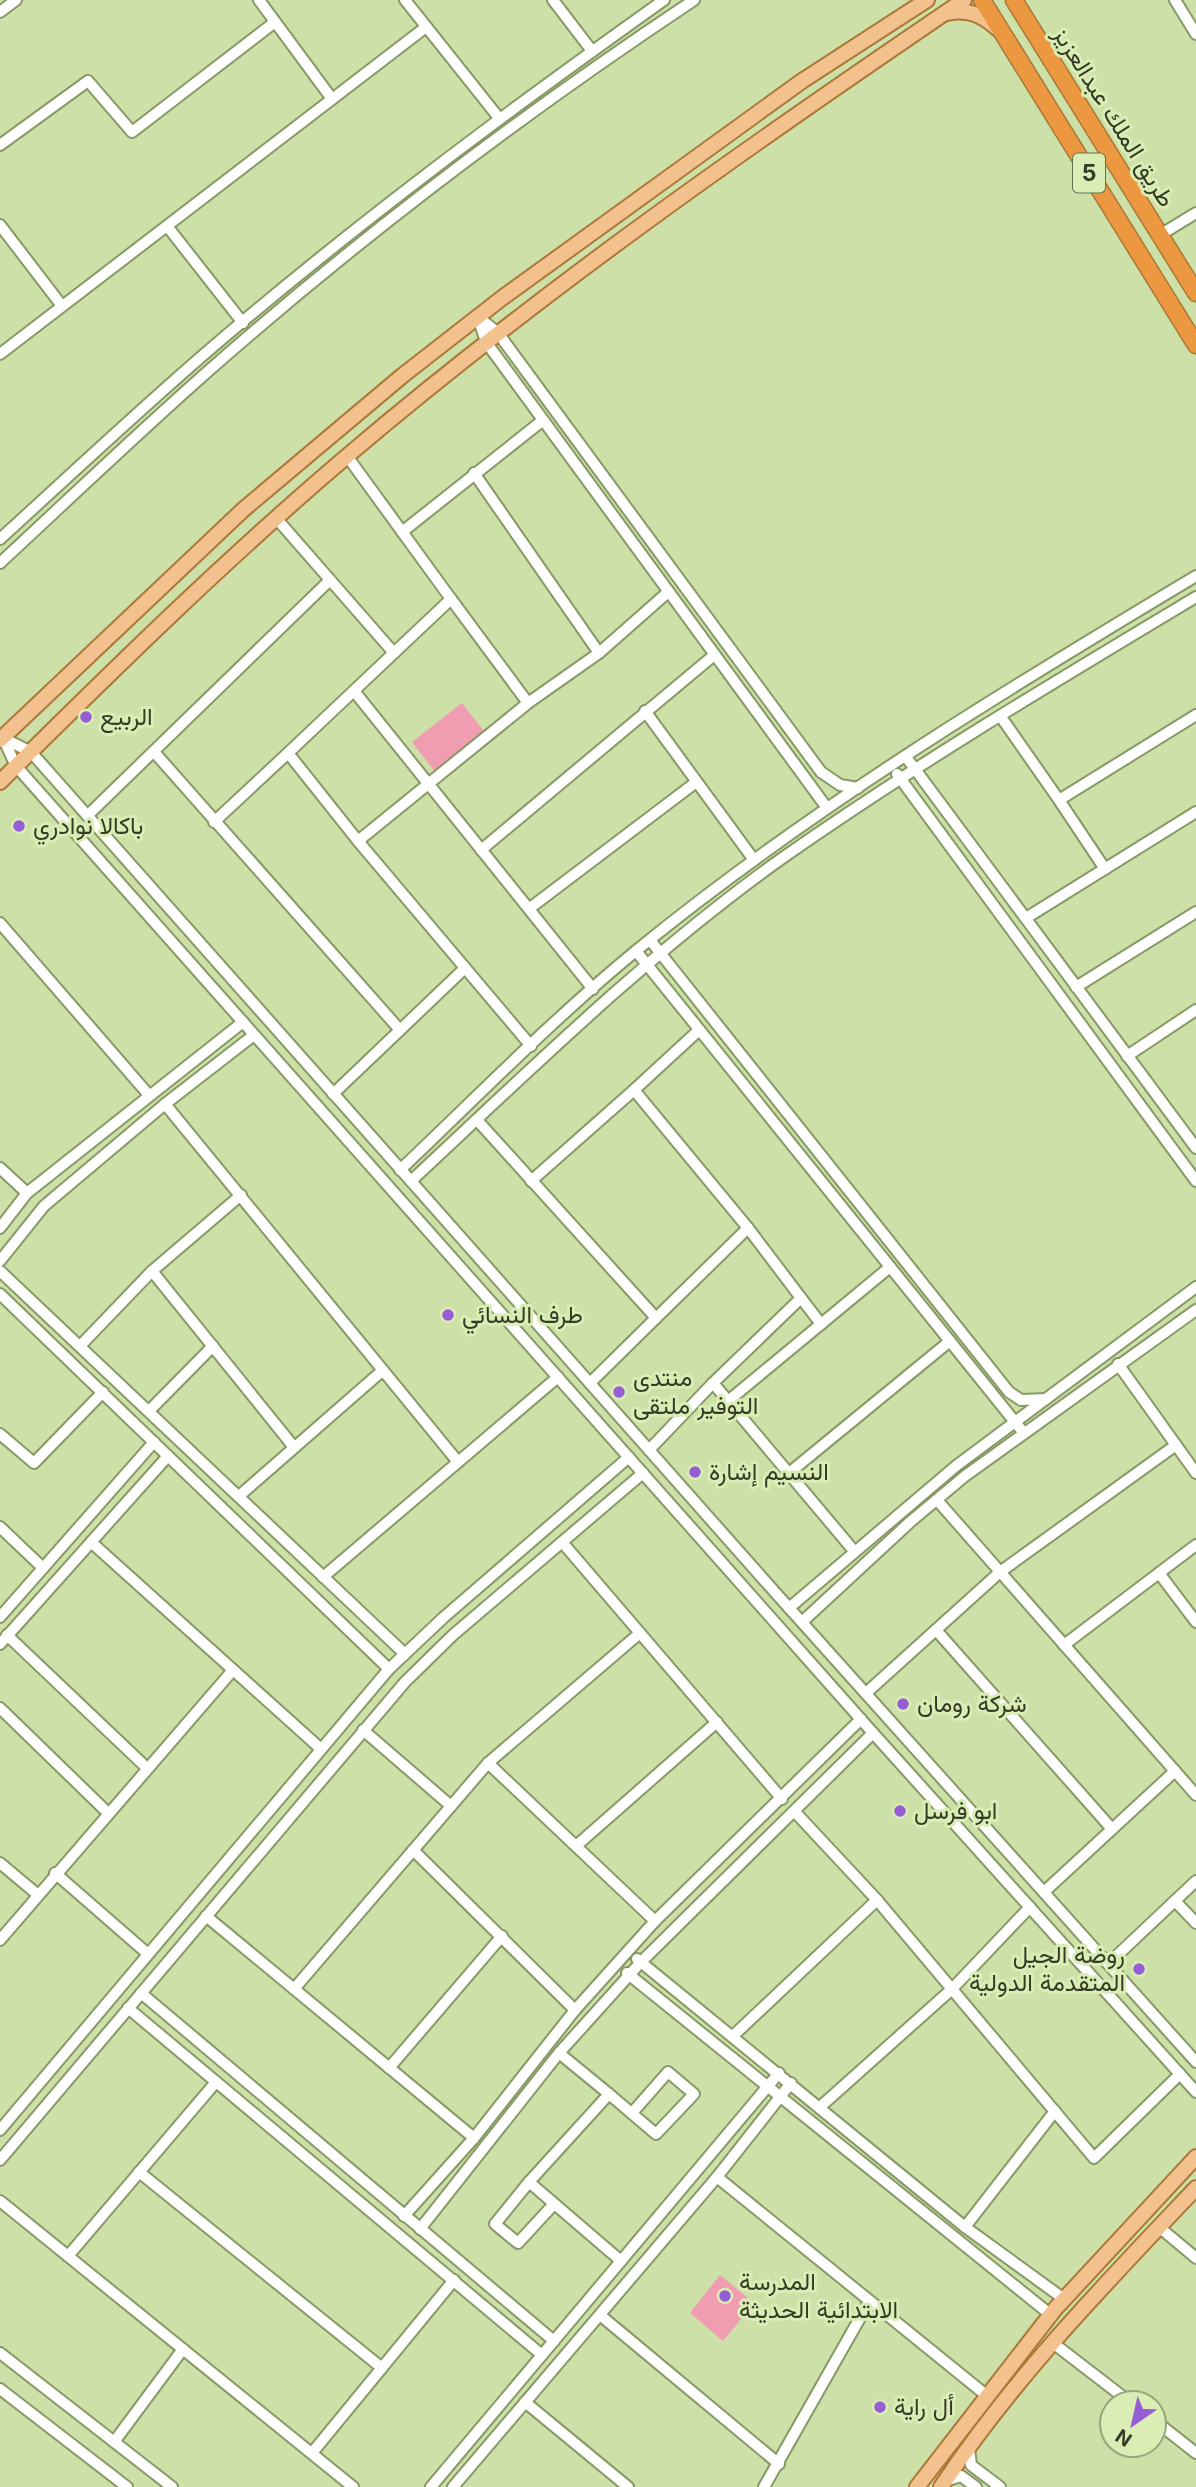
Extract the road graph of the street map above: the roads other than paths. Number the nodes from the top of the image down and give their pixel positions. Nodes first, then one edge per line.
1 (15, 0) edge
2 (259, 0) edge
3 (405, 0) edge
4 (553, 0) edge
5 (664, 0) edge
6 (694, 0) edge
7 (927, 0) edge
8 (964, 0) edge
9 (982, 0) edge
10 (1175, 0) edge
11 (1018, 3) edge
12 (0, 12) edge
13 (942, 15) junction
14 (275, 22) junction
15 (426, 27) junction
16 (1002, 32) junction
17 (1196, 34) edge
18 (592, 51) junction
19 (332, 99) junction
20 (499, 118) junction
21 (0, 145) edge
22 (1196, 213) edge
23 (0, 225) edge
24 (167, 226) junction
25 (1160, 235) junction
26 (1196, 293) edge
27 (62, 306) junction
28 (478, 317) junction
29 (243, 323) junction
30 (498, 333) junction
31 (486, 342) junction
32 (1196, 345) edge
33 (0, 354) edge
34 (542, 421) junction
35 (346, 456) junction
36 (474, 473) junction
37 (276, 518) junction
38 (402, 532) junction
39 (0, 539) edge
40 (0, 563) edge
41 (1196, 576) edge
42 (331, 580) junction
43 (667, 593) junction
44 (1196, 597) edge
45 (451, 599) junction
46 (394, 653) junction
47 (599, 653) junction
48 (713, 656) junction
49 (354, 691) junction
50 (528, 702) junction
51 (645, 711) junction
52 (1196, 715) edge
53 (1001, 717) junction
54 (1, 737) edge
55 (31, 752) junction
56 (155, 752) junction
57 (288, 753) junction
58 (906, 757) junction
59 (16, 766) junction
60 (891, 766) junction
61 (916, 770) junction
62 (901, 780) junction
63 (0, 782) edge
64 (695, 783) junction
65 (429, 784) junction
66 (858, 788) junction
67 (1059, 800) junction
68 (827, 808) junction
69 (1196, 812) edge
70 (88, 815) junction
71 (214, 822) junction
72 (358, 841) junction
73 (481, 850) junction
74 (754, 860) junction
75 (1105, 869) junction
76 (530, 908) junction
77 (1196, 912) edge
78 (1026, 918) junction
79 (2, 930) edge
80 (650, 940) junction
81 (636, 951) junction
82 (662, 954) junction
83 (648, 966) junction
84 (466, 968) junction
85 (1076, 987) junction
86 (593, 989) junction
87 (1196, 1010) edge
88 (243, 1022) junction
89 (400, 1030) junction
90 (698, 1031) junction
91 (254, 1035) junction
92 (531, 1046) junction
93 (1128, 1056) junction
94 (634, 1090) junction
95 (148, 1094) junction
96 (332, 1094) junction
97 (165, 1104) junction
98 (477, 1120) junction
99 (1196, 1148) edge
100 (0, 1168) edge
101 (400, 1170) junction
102 (411, 1181) junction
103 (531, 1181) junction
104 (1196, 1181) edge
105 (27, 1193) junction
106 (241, 1195) junction
107 (0, 1228) edge
108 (748, 1228) junction
109 (0, 1261) edge
110 (890, 1267) junction
111 (0, 1271) edge
112 (152, 1271) junction
113 (1196, 1287) edge
114 (0, 1294) edge
115 (801, 1298) junction
116 (1181, 1298) junction
117 (1194, 1314) edge
118 (656, 1318) junction
119 (821, 1324) junction
120 (950, 1341) junction
121 (80, 1346) junction
122 (213, 1346) junction
123 (1118, 1364) junction
124 (382, 1371) junction
125 (558, 1377) junction
126 (590, 1383) junction
127 (713, 1383) junction
128 (103, 1392) junction
129 (1046, 1399) junction
130 (728, 1401) junction
131 (149, 1412) junction
132 (1014, 1422) junction
133 (1023, 1432) junction
134 (0, 1434) edge
135 (154, 1443) junction
136 (1176, 1445) junction
137 (293, 1446) junction
138 (649, 1450) junction
139 (168, 1456) junction
140 (629, 1457) junction
141 (458, 1462) junction
142 (643, 1472) junction
143 (789, 1473) junction
144 (1196, 1473) edge
145 (239, 1496) junction
146 (937, 1500) junction
147 (0, 1527) edge
148 (91, 1542) junction
149 (562, 1542) junction
150 (1196, 1545) edge
151 (855, 1551) junction
152 (43, 1568) junction
153 (1000, 1572) junction
154 (1159, 1573) junction
155 (323, 1577) junction
156 (789, 1608) junction
157 (0, 1617) edge
158 (802, 1622) junction
159 (1196, 1622) edge
160 (936, 1630) junction
161 (640, 1633) junction
162 (4, 1640) edge
163 (1064, 1645) junction
164 (405, 1654) junction
165 (390, 1669) junction
166 (233, 1670) junction
167 (866, 1693) junction
168 (0, 1708) edge
169 (861, 1719) junction
170 (717, 1723) junction
171 (363, 1730) junction
172 (873, 1732) junction
173 (321, 1749) junction
174 (488, 1763) junction
175 (147, 1768) junction
176 (1175, 1771) junction
177 (1196, 1795) edge
178 (782, 1799) junction
179 (451, 1805) junction
180 (795, 1812) junction
181 (108, 1813) junction
182 (1112, 1829) junction
183 (576, 1846) junction
184 (413, 1850) junction
185 (0, 1863) edge
186 (55, 1873) junction
187 (1196, 1881) edge
188 (1044, 1892) junction
189 (37, 1894) junction
190 (877, 1900) junction
191 (1175, 1901) junction
192 (1030, 1907) junction
193 (206, 1916) junction
194 (656, 1922) junction
195 (1196, 1923) edge
196 (502, 1936) junction
197 (0, 1940) edge
198 (630, 1952) junction
199 (148, 1954) junction
200 (641, 1962) junction
201 (617, 1964) junction
202 (1108, 1964) junction
203 (630, 1975) junction
204 (294, 1989) junction
205 (952, 1989) junction
206 (141, 1993) junction
207 (128, 2008) junction
208 (575, 2010) junction
209 (734, 2035) junction
210 (559, 2053) junction
211 (1196, 2062) edge
212 (389, 2067) junction
213 (779, 2073) junction
214 (1180, 2074) junction
215 (216, 2082) junction
216 (790, 2083) junction
217 (768, 2088) junction
218 (1196, 2092) edge
219 (609, 2094) junction
220 (779, 2097) junction
221 (820, 2107) junction
222 (1055, 2111) junction
223 (632, 2113) junction
224 (1, 2128) edge
225 (474, 2137) junction
226 (1196, 2157) edge
227 (0, 2160) edge
228 (139, 2172) junction
229 (717, 2177) junction
230 (529, 2182) junction
231 (1196, 2188) edge
232 (0, 2201) edge
233 (554, 2204) junction
234 (404, 2216) junction
235 (965, 2227) junction
236 (420, 2228) junction
237 (1159, 2228) junction
238 (68, 2256) junction
239 (1196, 2258) edge
240 (621, 2261) junction
241 (454, 2280) junction
242 (1064, 2299) junction
243 (869, 2302) junction
244 (600, 2315) junction
245 (1051, 2315) junction
246 (554, 2341) junction
247 (1053, 2343) junction
248 (183, 2349) junction
249 (0, 2353) edge
250 (542, 2355) junction
251 (382, 2368) junction
252 (0, 2389) edge
253 (1113, 2389) edge
254 (986, 2395) junction
255 (525, 2402) junction
256 (1168, 2431) edge
257 (114, 2442) junction
258 (969, 2449) junction
259 (1196, 2453) edge
260 (312, 2454) junction
261 (779, 2464) junction
262 (943, 2484) edge
263 (622, 2485) edge
264 (127, 2487) edge
265 (172, 2487) edge
266 (353, 2487) edge
267 (431, 2487) edge
268 (453, 2487) edge
269 (764, 2487) edge
270 (917, 2487) edge
271 (976, 2487) edge
272 (1000, 2487) edge

1 - 12 street
2 - 14 street
3 - 15 street
4 - 18 street
5 - 18 street
6 - 40 street
7 - 28 main road
8 - 13 main road
9 - 16 highway, طريق الملك عبدالعزيز / 5
10 - 17 street
11 - 25 highway, طريق الملك عبدالعزيز / 5
13 - 16 main road
13 - 30 main road
14 - 19 street
14 - 21 street
15 - 19 street
15 - 20 street
16 - 32 highway, طريق الملك عبدالعزيز / 5
18 - 20 street
19 - 24 street
20 - 29 street
22 - 25 street
23 - 27 street
24 - 27 street
24 - 29 street
25 - 26 highway, طريق الملك عبدالعزيز / 5
27 - 33 street
28 - 30 street
28 - 31 street
28 - 54 main road
29 - 39 street
30 - 31 main road
30 - 66 street
31 - 34 street
31 - 35 main road
34 - 36 street
34 - 43 street
35 - 37 main road
35 - 38 street
36 - 38 street
36 - 47 street
37 - 42 street
37 - 55 main road
38 - 45 street
41 - 58 street
42 - 46 street
42 - 56 street
43 - 47 street
43 - 48 street
44 - 53 street
45 - 46 street
45 - 50 street
46 - 49 street
47 - 50 street
48 - 51 street
48 - 68 street
49 - 57 street
49 - 65 street
50 - 65 street
51 - 64 street
51 - 73 street
52 - 67 street
53 - 61 street
53 - 67 street
54 - 55 street
54 - 59 street
55 - 59 main road
55 - 70 street
56 - 70 street
56 - 71 street
57 - 71 street
57 - 72 street
58 - 60 street
58 - 61 street
59 - 63 main road
59 - 88 street
60 - 62 street
60 - 66 street
61 - 62 street
61 - 78 street
62 - 82 street
62 - 104 street
64 - 74 street
64 - 76 street
65 - 72 street
65 - 73 street
66 - 68 street
67 - 75 street
68 - 74 street
69 - 75 street
70 - 96 street
71 - 89 street
72 - 84 street
73 - 76 street
74 - 80 street
75 - 78 street
76 - 86 street
77 - 85 street
78 - 85 street
79 - 95 street
80 - 81 street
80 - 82 street
81 - 83 street
81 - 86 street
82 - 83 street
82 - 129 street
83 - 90 street
83 - 98 street
84 - 89 street
84 - 92 street
85 - 93 street
86 - 92 street
87 - 93 street
88 - 91 street
88 - 95 street
89 - 96 street
90 - 94 street
90 - 110 street
91 - 97 street
91 - 125 street
92 - 101 street
93 - 99 street
94 - 103 street
94 - 108 street
95 - 105 street
96 - 101 street
97 - 106 street
97 - 109 street
98 - 102 street
98 - 103 street
100 - 105 street
101 - 102 street
102 - 126 street
103 - 118 street
105 - 107 street
106 - 112 street
106 - 124 street
108 - 115 street
108 - 118 street
110 - 119 street
110 - 120 street
111 - 121 street
112 - 121 street
112 - 122 street
113 - 116 street
114 - 128 street
115 - 119 street
115 - 127 street
116 - 117 street
116 - 129 street
117 - 123 street
118 - 126 street
119 - 130 street
120 - 132 street
120 - 143 street
121 - 131 street
122 - 131 street
122 - 137 street
123 - 133 street
123 - 136 street
124 - 137 street
124 - 141 street
125 - 140 street
125 - 141 street
126 - 138 street
127 - 130 street
127 - 138 street
128 - 134 street
128 - 135 street
129 - 132 street
130 - 143 street
131 - 145 street
132 - 133 street
132 - 151 street
133 - 146 street
135 - 139 street
135 - 152 street
136 - 144 street
136 - 153 street
137 - 145 street
138 - 156 street
139 - 148 street
139 - 165 street
140 - 142 street
140 - 164 street
141 - 155 street
142 - 149 street
142 - 169 street
143 - 151 street
145 - 155 street
146 - 153 street
146 - 158 street
147 - 152 street
148 - 162 street
148 - 166 street
149 - 161 street
149 - 171 street
150 - 154 street
151 - 156 street
152 - 157 street
153 - 160 street
153 - 163 street
154 - 159 street
154 - 163 street
155 - 164 street
156 - 158 street
158 - 167 street
160 - 167 street
160 - 182 street
161 - 170 street
161 - 174 street
162 - 175 street
163 - 176 street
164 - 165 street
165 - 173 street
166 - 173 street
166 - 175 street
167 - 188 street
168 - 181 street
169 - 172 street
169 - 178 street
170 - 178 street
170 - 183 street
171 - 179 street
171 - 193 street
172 - 180 street
172 - 192 street
173 - 199 street
174 - 179 street
174 - 183 street
175 - 181 street
176 - 177 street
176 - 182 street
178 - 194 street
179 - 184 street
180 - 190 street
180 - 200 street
181 - 186 street
182 - 188 street
183 - 194 street
184 - 196 street
184 - 204 street
185 - 189 street
186 - 189 street
186 - 199 street
187 - 191 street
188 - 202 street
189 - 197 street
190 - 205 street
190 - 209 street
191 - 195 street
191 - 202 street
192 - 205 street
192 - 214 street
193 - 204 street
193 - 206 street
194 - 198 street
196 - 208 street
196 - 212 street
198 - 200 street
198 - 201 street
199 - 224 street
200 - 203 street
200 - 209 street
201 - 203 street
201 - 208 street
202 - 211 street
203 - 210 street
203 - 217 street
204 - 212 street
205 - 221 street
205 - 222 street
206 - 207 street
206 - 234 street
207 - 215 street
207 - 227 street
208 - 225 street
209 - 213 street
210 - 219 street
210 - 236 street
212 - 225 street
213 - 216 street
213 - 217 street
214 - 218 street
214 - 222 street
215 - 228 street
215 - 241 street
216 - 220 street
216 - 221 street
217 - 220 street
217 - 240 street
219 - 223 street
219 - 230 street
220 - 229 street
220 - 245 street
221 - 235 street
222 - 235 street
223 - 223 street
225 - 234 street
226 - 242 main road
228 - 238 street
228 - 251 street
229 - 243 street
229 - 244 street
230 - 233 street
230 - 233 street
231 - 237 main road
232 - 238 street
233 - 240 street
234 - 236 street
235 - 242 street
236 - 246 street
237 - 239 street
237 - 247 main road
238 - 248 street
240 - 246 street
241 - 250 street
241 - 251 street
242 - 245 main road
243 - 254 street
243 - 261 street
244 - 255 street
244 - 261 street
245 - 254 main road
246 - 250 street
247 - 253 street
247 - 258 main road
248 - 257 street
248 - 260 street
249 - 257 street
250 - 267 street
251 - 260 street
252 - 264 street
254 - 270 main road
255 - 263 street
255 - 268 street
256 - 259 street
257 - 265 street
258 - 262 main road
258 - 272 street
260 - 266 street
261 - 269 street
262 - 271 street

